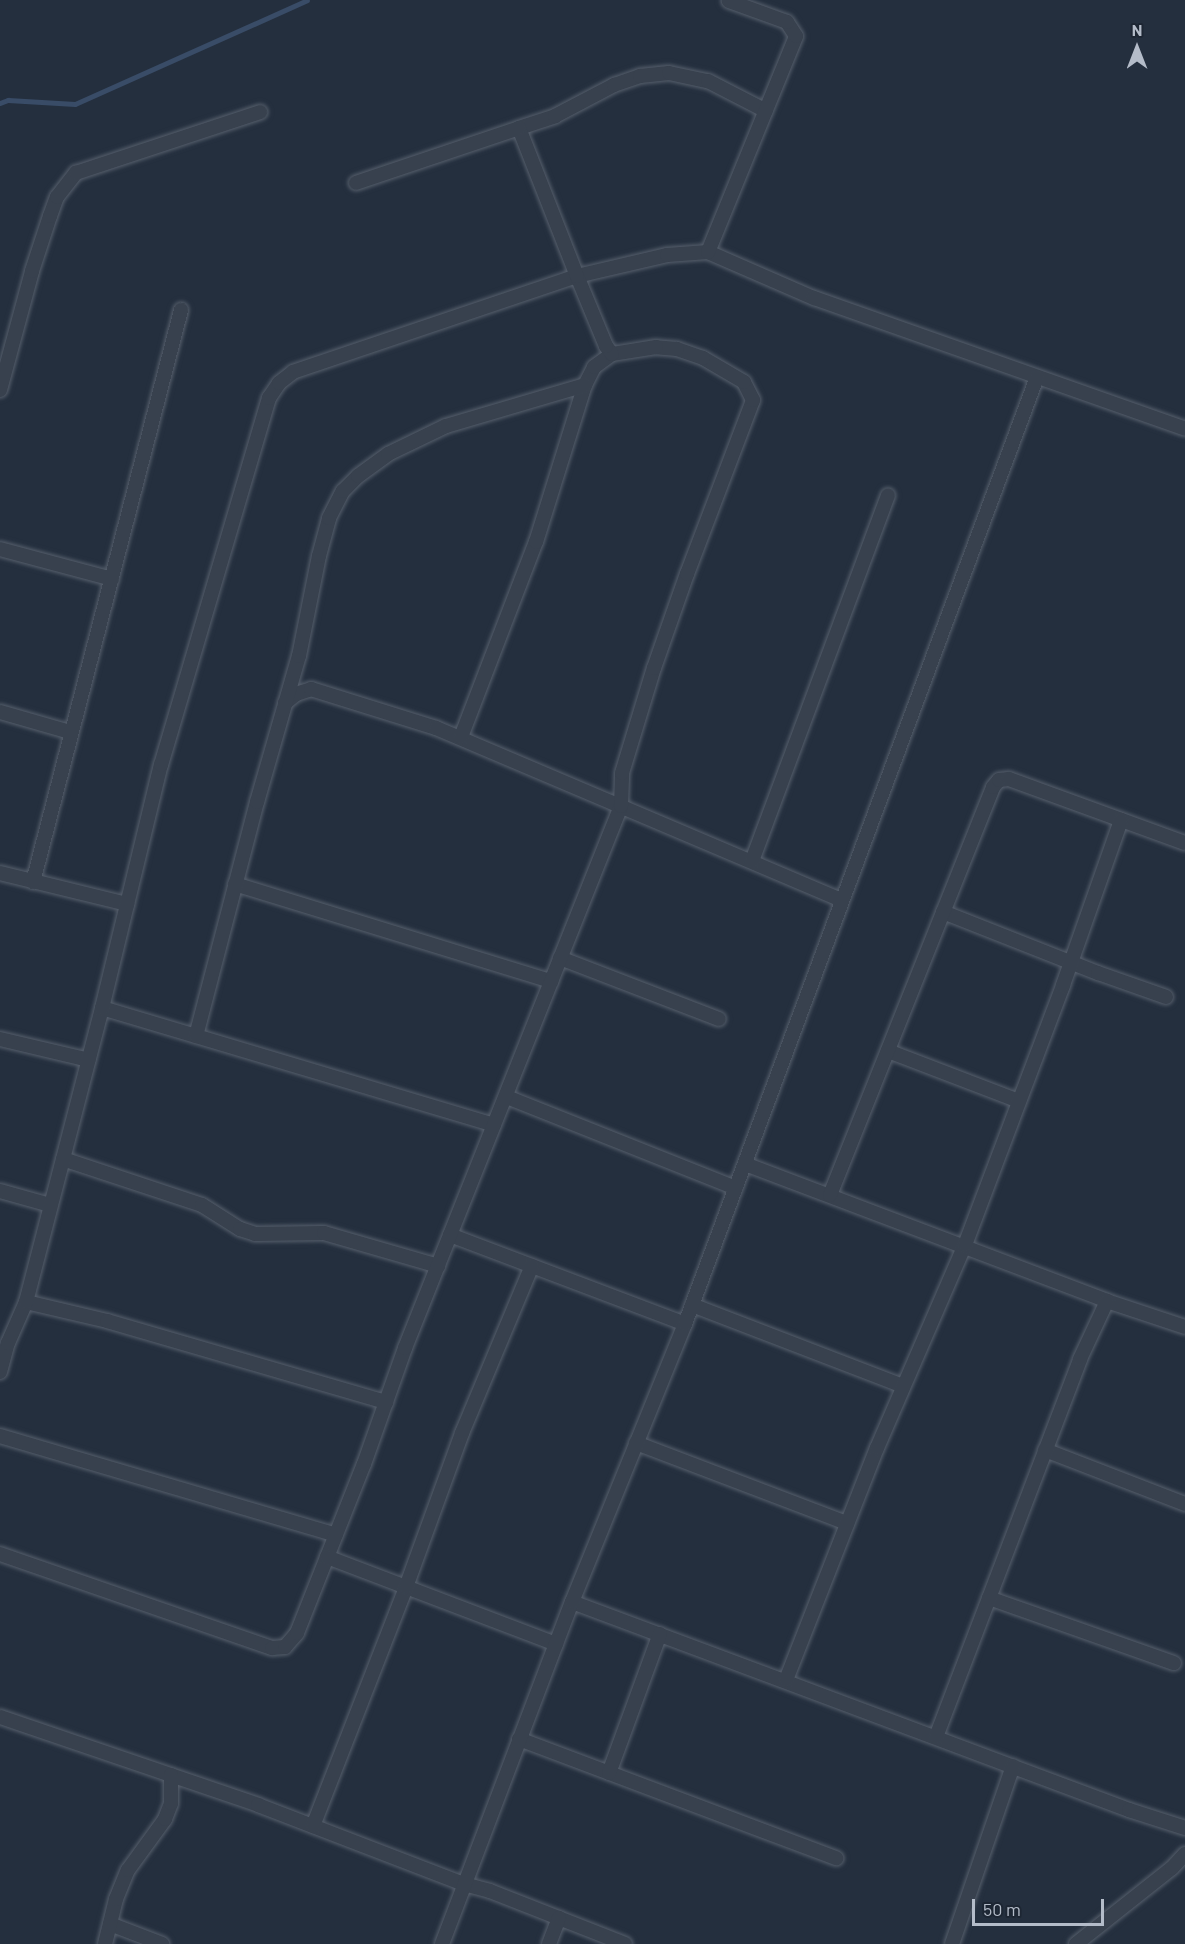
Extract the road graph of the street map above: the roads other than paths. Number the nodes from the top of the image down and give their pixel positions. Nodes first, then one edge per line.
1 (729, 1) edge
2 (766, 111) junction
3 (260, 112) dead end
4 (519, 128) junction
5 (357, 183) dead end
6 (708, 252) junction
7 (577, 276) junction
8 (181, 310) dead end
9 (612, 354) junction
10 (1037, 377) junction
11 (585, 385) junction
12 (0, 390) edge
13 (1185, 429) edge
14 (888, 496) dead end
15 (0, 549) edge
16 (112, 579) junction
17 (285, 703) junction
18 (0, 712) edge
19 (70, 732) junction
20 (461, 737) junction
21 (621, 806) junction
22 (1121, 820) junction
23 (1185, 843) edge
24 (752, 861) junction
25 (0, 873) edge
26 (33, 882) junction
27 (235, 884) junction
28 (841, 900) junction
29 (127, 904) junction
30 (943, 912) junction
31 (560, 958) junction
32 (1071, 963) junction
33 (551, 981) junction
34 (1167, 997) dead end
35 (102, 1008) junction
36 (719, 1019) dead end
37 (196, 1036) junction
38 (0, 1039) edge
39 (888, 1051) junction
40 (89, 1060) junction
41 (507, 1097) junction
42 (1019, 1101) junction
43 (494, 1125) junction
44 (63, 1159) junction
45 (746, 1164) junction
46 (736, 1188) junction
47 (0, 1191) edge
48 (830, 1195) junction
49 (51, 1205) junction
50 (450, 1235) junction
51 (965, 1245) junction
52 (438, 1266) junction
53 (532, 1266) junction
54 (1107, 1301) junction
55 (26, 1302) junction
56 (692, 1305) junction
57 (685, 1324) junction
58 (1185, 1327) edge
59 (4, 1342) edge
60 (0, 1372) edge
61 (903, 1386) junction
62 (386, 1402) junction
63 (0, 1436) edge
64 (636, 1443) junction
65 (1045, 1449) junction
66 (1185, 1504) edge
67 (847, 1523) junction
68 (336, 1535) junction
69 (0, 1554) edge
70 (327, 1557) junction
71 (406, 1587) junction
72 (989, 1598) junction
73 (572, 1602) junction
74 (660, 1634) junction
75 (556, 1644) junction
76 (1174, 1663) dead end
77 (786, 1680) junction
78 (0, 1716) edge
79 (936, 1737) junction
80 (519, 1739) junction
81 (1013, 1766) junction
82 (609, 1773) junction
83 (171, 1775) junction
84 (313, 1826) junction
85 (1185, 1828) edge
86 (1185, 1854) edge
87 (836, 1858) dead end
88 (464, 1884) junction
89 (559, 1918) junction
90 (110, 1924) junction
91 (105, 1944) edge
92 (162, 1944) edge
93 (442, 1944) edge
94 (549, 1944) edge
95 (625, 1944) edge
96 (952, 1944) edge
97 (1076, 1944) edge

1 - 2 street
2 - 4 street
2 - 6 street
3 - 12 street
4 - 5 street
4 - 7 street
6 - 7 street
6 - 10 street
7 - 9 street
7 - 29 street
8 - 16 street
9 - 11 street
9 - 21 street
10 - 13 street
10 - 28 street
11 - 17 street
11 - 20 street
14 - 24 street
15 - 16 street
16 - 19 street
17 - 20 street
17 - 27 street
18 - 19 street
19 - 26 street
20 - 21 street
21 - 24 street
21 - 31 street
22 - 23 street
22 - 30 street
22 - 32 street
24 - 28 street
25 - 26 street
26 - 29 street
27 - 33 street
27 - 37 street
28 - 45 street
29 - 35 street
30 - 32 street
30 - 39 street
31 - 33 street
31 - 36 street
32 - 34 street
32 - 42 street
33 - 41 street
35 - 37 street
35 - 40 street
37 - 43 street
38 - 40 street
39 - 42 street
39 - 48 street
40 - 44 street
41 - 43 street
41 - 46 street
42 - 51 street
43 - 50 street
44 - 49 street
44 - 52 street
45 - 46 street
45 - 48 street
46 - 56 street
47 - 49 street
48 - 51 street
49 - 55 street
50 - 52 street
50 - 53 street
51 - 54 street
51 - 61 street
52 - 62 street
53 - 57 street
53 - 71 street
54 - 58 street
54 - 65 street
55 - 59 street
55 - 62 street
56 - 57 street
56 - 61 street
57 - 64 street
59 - 60 street
61 - 67 street
62 - 68 street
63 - 68 street
64 - 67 street
64 - 73 street
65 - 66 street
65 - 72 street
67 - 77 street
68 - 70 street
69 - 70 street
70 - 71 street
71 - 75 street
71 - 84 street
72 - 76 street
72 - 79 street
73 - 74 street
73 - 75 street
74 - 77 street
74 - 82 street
75 - 80 street
77 - 79 street
78 - 83 street
79 - 81 street
80 - 82 street
80 - 88 street
81 - 85 street
81 - 96 street
82 - 87 street
83 - 84 street
83 - 90 street
84 - 88 street
86 - 97 street
88 - 89 street
88 - 93 street
89 - 94 street
89 - 95 street
90 - 91 street
90 - 92 street

